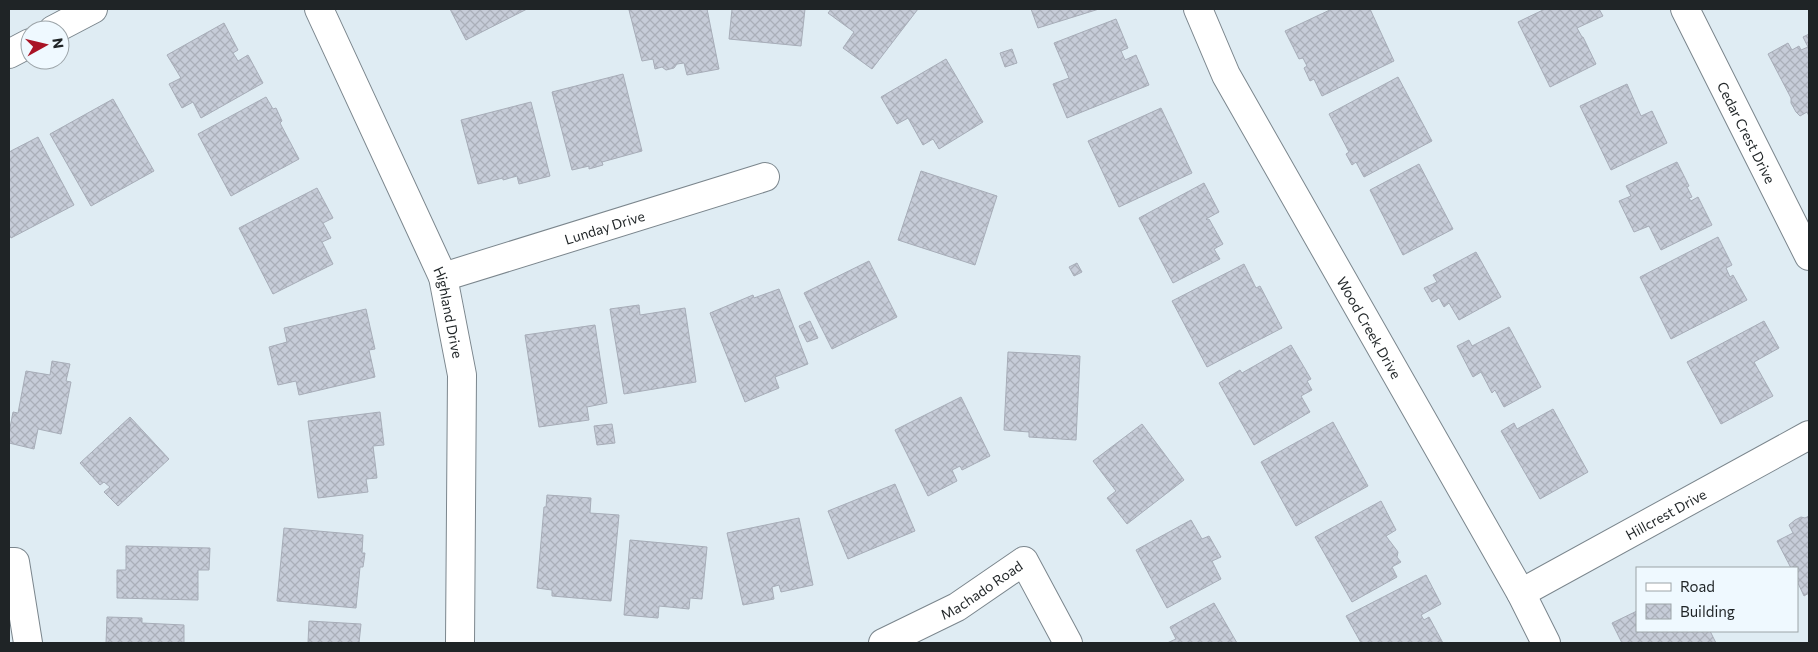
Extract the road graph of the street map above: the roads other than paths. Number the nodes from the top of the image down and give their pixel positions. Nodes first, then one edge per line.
1 (93, 9) edge
2 (319, 9) edge
3 (1198, 9) edge
4 (1695, 12) edge
5 (70, 21) edge
6 (766, 176) dead end
7 (1809, 256) edge
8 (443, 278) junction
9 (1809, 435) edge
10 (12, 562) edge
11 (1521, 593) junction
12 (28, 643) edge
13 (460, 643) edge
14 (883, 643) edge
15 (1068, 643) edge
16 (1546, 643) edge

1 - 5 street
2 - 8 street, Highland Drive
3 - 11 street, Wood Creek Drive
4 - 7 street, Cedar Crest Drive
6 - 8 street, Lunday Drive
8 - 13 street, Highland Drive
9 - 11 street, Hillcrest Drive
10 - 12 street
11 - 16 street, Wood Creek Drive
14 - 15 street, Machado Road

